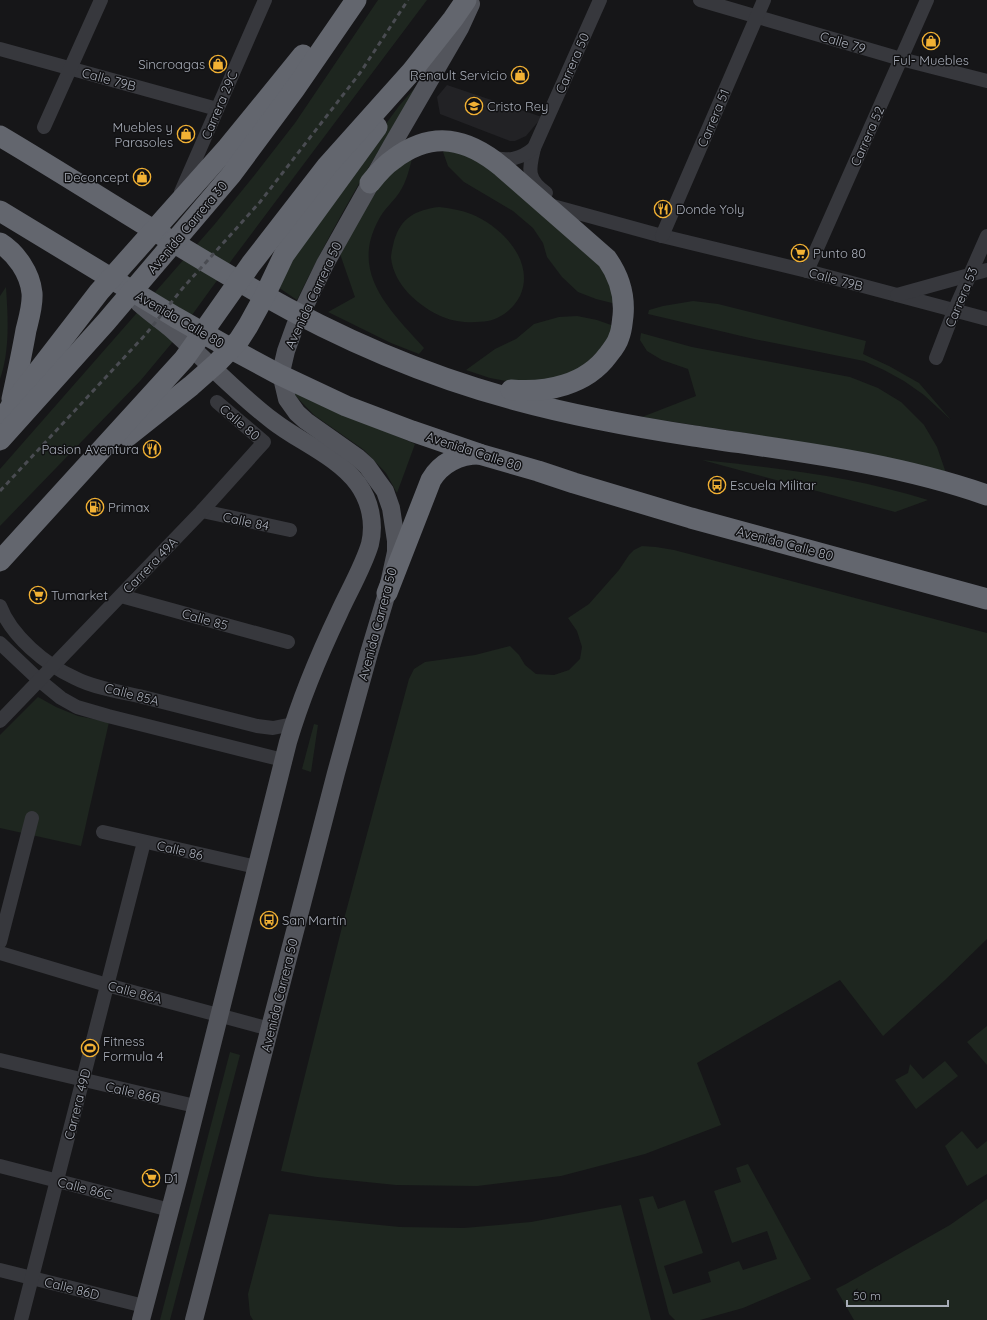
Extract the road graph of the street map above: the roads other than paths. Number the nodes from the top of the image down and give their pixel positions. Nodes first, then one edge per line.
1 (101, 0) edge
2 (266, 0) edge
3 (347, 0) edge
4 (356, 0) edge
5 (466, 0) edge
6 (473, 0) edge
7 (600, 0) edge
8 (700, 0) edge
9 (764, 0) edge
10 (927, 0) edge
11 (756, 16) junction
12 (0, 48) edge
13 (901, 59) junction
14 (70, 68) junction
15 (412, 71) junction
16 (987, 81) edge
17 (217, 109) junction
18 (44, 127) dead end
19 (1, 137) edge
20 (534, 148) junction
21 (489, 156) junction
22 (370, 182) junction
23 (545, 204) junction
24 (172, 210) junction
25 (0, 211) edge
26 (662, 236) junction
27 (987, 236) edge
28 (0, 243) edge
29 (987, 270) edge
30 (807, 271) junction
31 (104, 273) junction
32 (970, 275) junction
33 (897, 295) junction
34 (954, 311) junction
35 (987, 319) edge
36 (936, 358) dead end
37 (461, 384) junction
38 (217, 402) dead end
39 (11, 406) junction
40 (0, 427) edge
41 (0, 440) edge
42 (264, 442) joint
43 (480, 454) junction
44 (61, 493) junction
45 (987, 495) edge
46 (202, 511) junction
47 (290, 530) dead end
48 (0, 561) edge
49 (388, 593) junction
50 (121, 596) junction
51 (987, 599) edge
52 (0, 606) edge
53 (288, 642) dead end
54 (0, 643) edge
55 (53, 666) junction
56 (39, 680) junction
57 (0, 721) edge
58 (293, 724) junction
59 (284, 760) junction
60 (32, 818) dead end
61 (103, 832) dead end
62 (144, 842) junction
63 (256, 867) junction
64 (0, 942) edge
65 (0, 954) edge
66 (107, 985) junction
67 (219, 1015) junction
68 (270, 1029) junction
69 (0, 1060) edge
70 (83, 1080) junction
71 (196, 1106) junction
72 (0, 1166) edge
73 (57, 1181) junction
74 (170, 1210) junction
75 (0, 1270) edge
76 (32, 1278) junction
77 (143, 1313) edge
78 (21, 1320) edge
79 (194, 1320) edge

1 - 14 street
2 - 17 street, Carrera 29C
3 - 24 highway, Avenida Carrera 30
4 - 41 highway, Avenida Carrera 30
5 - 15 highway
6 - 22 main road, Avenida Carrera 50
7 - 20 street, Carrera 50
8 - 11 street, Calle 79
9 - 11 street, Carrera 51
10 - 13 street, Carrera 52
11 - 13 street, Calle 79
11 - 26 street, Carrera 51
12 - 14 street, Calle 79B
13 - 16 street, Calle 79
13 - 30 street, Carrera 52
14 - 17 street, Calle 79B
14 - 18 street
15 - 44 highway
15 - 44 highway
17 - 24 street, Carrera 29C
19 - 37 highway
20 - 21 street
20 - 26 street, Calle 79B
21 - 22 highway
21 - 23 highway
22 - 49 main road, Avenida Carrera 50
23 - 26 street, Calle 79B
23 - 37 highway
24 - 39 highway, Avenida Carrera 30
25 - 31 highway, Avenida Calle 80
26 - 30 street, Calle 79B
27 - 32 street, Carrera 53
28 - 39 highway
29 - 32 street
30 - 33 street, Calle 79B
31 - 43 highway, Avenida Calle 80
31 - 58 main road
32 - 33 street
32 - 34 street, Carrera 53
33 - 34 street, Calle 79B
34 - 35 street, Calle 79B
34 - 36 street, Carrera 53
37 - 45 highway
38 - 42 street, Calle 80
39 - 40 highway, Avenida Carrera 30
42 - 46 street, Carrera 49A
43 - 49 highway
43 - 51 highway, Avenida Calle 80
44 - 48 highway
46 - 47 street, Calle 84
46 - 50 street, Carrera 49A
49 - 68 main road, Avenida Carrera 50
50 - 53 street, Calle 85
50 - 55 street, Carrera 49A
52 - 55 street, Calle 85A
54 - 56 street, Calle 85A
55 - 56 street, Carrera 49A
55 - 58 street, Calle 85A
56 - 57 street, Carrera 49A
56 - 59 street, Calle 85A
58 - 59 main road
59 - 63 main road
60 - 64 street
61 - 62 street, Calle 86
62 - 63 street, Calle 86
62 - 66 street, Carrera 49D
63 - 67 main road
65 - 66 street, Calle 86A
66 - 67 street, Calle 86A
66 - 70 street, Carrera 49D
67 - 68 street, Calle 86A
67 - 71 main road
68 - 79 main road, Avenida Carrera 50
69 - 70 street, Calle 86B
70 - 71 street, Calle 86B
70 - 73 street, Carrera 49D
71 - 74 main road
72 - 73 street, Calle 86C
73 - 74 street, Calle 86C
73 - 76 street, Carrera 49D
74 - 77 main road
75 - 76 street, Calle 86D
76 - 77 street, Calle 86D
76 - 78 street, Carrera 49D

